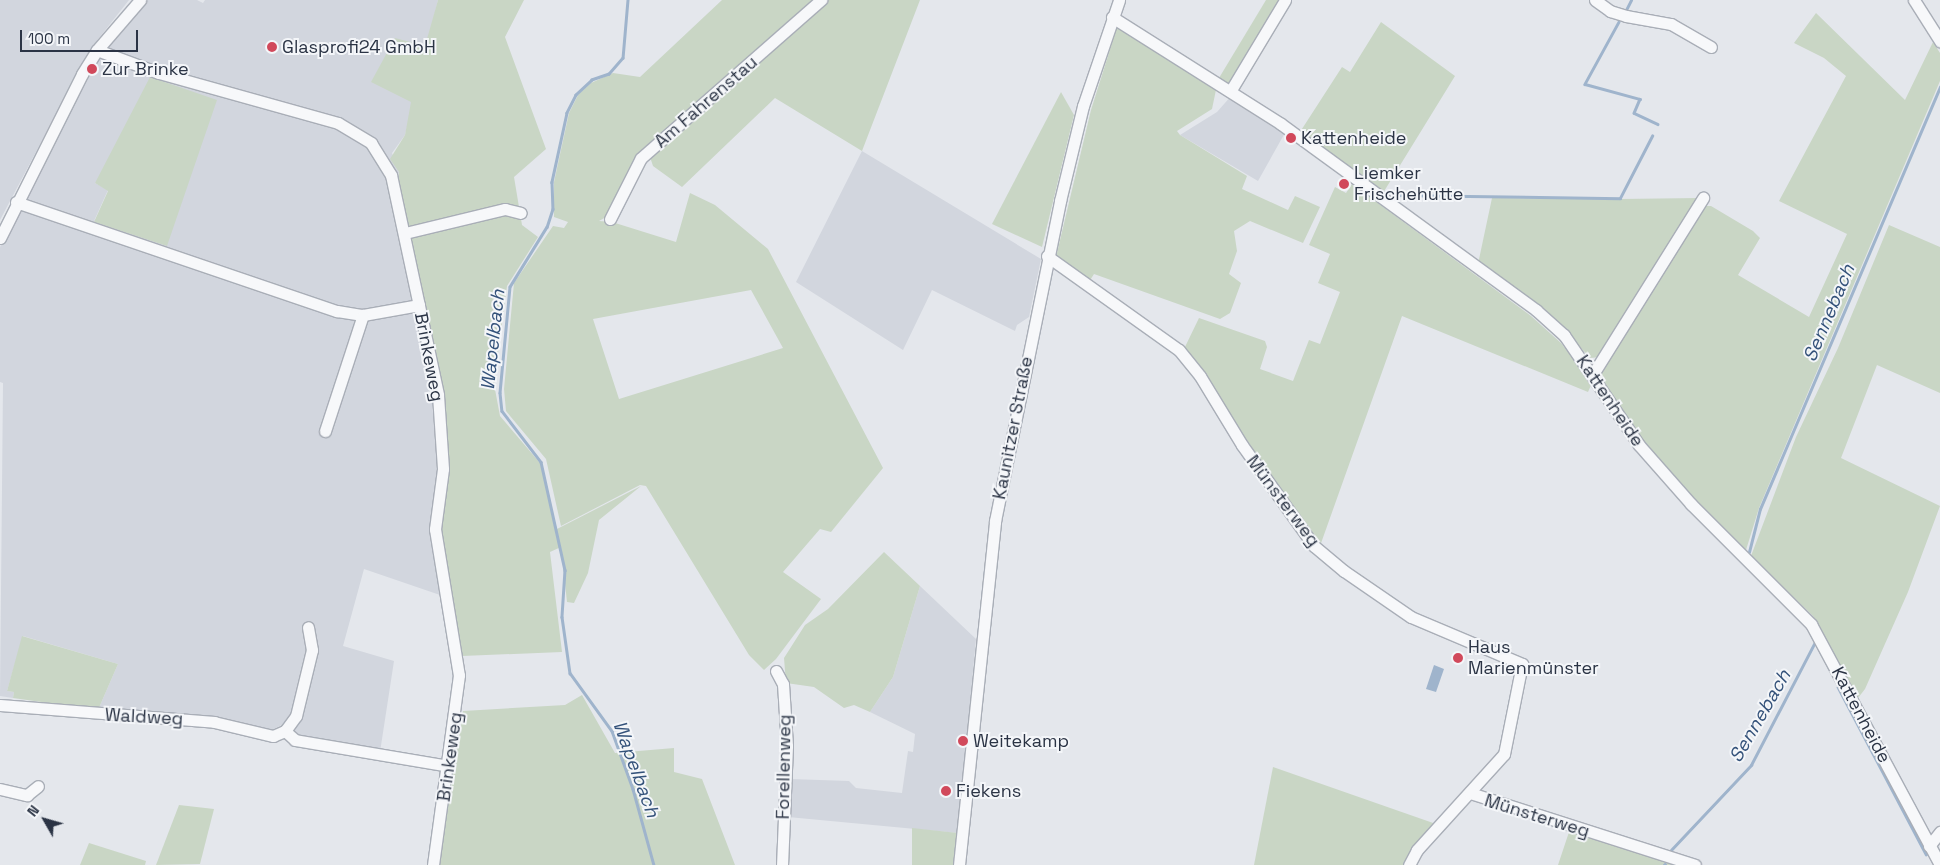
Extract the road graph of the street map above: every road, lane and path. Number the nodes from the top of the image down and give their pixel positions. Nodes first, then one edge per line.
1 (140, 0) edge
2 (821, 0) edge
3 (1118, 0) edge
4 (1285, 0) edge
5 (1594, 0) edge
6 (1914, 0) edge
7 (1112, 17) junction
8 (1940, 41) edge
9 (1711, 47) dead end
10 (97, 50) junction
11 (1231, 90) junction
12 (1703, 198) dead end
13 (16, 202) junction
14 (521, 213) dead end
15 (610, 219) dead end
16 (405, 233) junction
17 (0, 238) edge
18 (1048, 256) junction
19 (419, 306) junction
20 (363, 314) junction
21 (1593, 374) junction
22 (325, 431) dead end
23 (308, 627) dead end
24 (776, 671) dead end
25 (0, 705) edge
26 (285, 731) junction
27 (449, 766) junction
28 (38, 786) dead end
29 (0, 789) edge
30 (1470, 793) junction
31 (1940, 832) edge
32 (1929, 846) junction
33 (1935, 863) edge
34 (433, 865) edge
35 (782, 865) edge
36 (959, 865) edge
37 (1409, 865) edge
38 (1695, 865) edge

1 - 10 street
2 - 15 street, Am Fahrenstau
3 - 7 street, Kaunitzer Straße
4 - 11 street
5 - 9 street
6 - 8 street
7 - 11 street, Kattenheide
7 - 18 street, Kaunitzer Straße
10 - 13 street
10 - 16 street, Brinkeweg
11 - 21 street, Kattenheide
12 - 21 street
13 - 17 street
13 - 20 street
14 - 16 street
16 - 19 street, Brinkeweg
18 - 30 street, Münsterweg
18 - 36 street, Kaunitzer Straße
19 - 20 street
19 - 27 street, Brinkeweg
20 - 22 street
21 - 32 street, Kattenheide
23 - 26 street
24 - 35 street, Forellenweg
25 - 26 street, Waldweg
26 - 27 street
27 - 34 street, Brinkeweg
28 - 29 street
30 - 37 street
30 - 38 street, Münsterweg
31 - 32 street
32 - 33 street, Kattenheide

